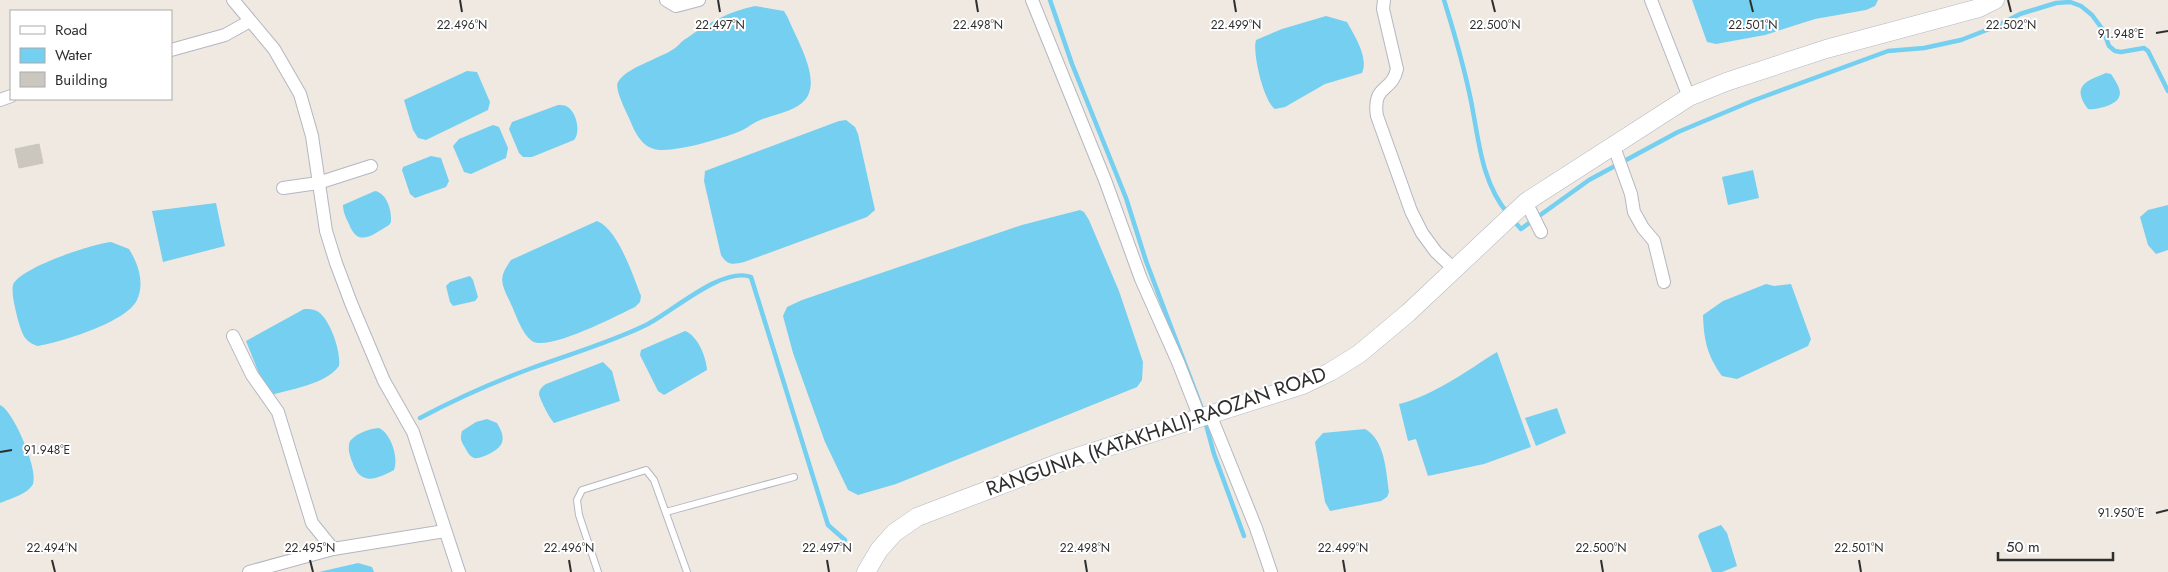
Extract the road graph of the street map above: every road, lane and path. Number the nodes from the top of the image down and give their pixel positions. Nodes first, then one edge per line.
1 (233, 0) edge
2 (666, 0) edge
3 (699, 0) edge
4 (1032, 0) edge
5 (1384, 0) edge
6 (1652, 0) edge
7 (1995, 0) edge
8 (250, 21) junction
9 (172, 50) edge
10 (1688, 97) junction
11 (1615, 149) junction
12 (371, 166) dead end
13 (318, 183) junction
14 (283, 188) dead end
15 (1454, 269) junction
16 (1664, 282) dead end
17 (233, 336) dead end
18 (1205, 416) junction
19 (794, 477) dead end
20 (666, 512) junction
21 (445, 531) junction
22 (333, 549) junction
23 (249, 572) edge
24 (459, 572) edge
25 (598, 572) edge
26 (687, 572) edge
27 (866, 572) edge
28 (1271, 572) edge

1 - 8 street
2 - 3 street
4 - 18 street
5 - 15 street
6 - 10 street
7 - 10 main road, RANGUNIA (KATAKHALI)-RAOZAN ROAD
8 - 9 street
8 - 13 street
10 - 11 main road, RANGUNIA (KATAKHALI)-RAOZAN ROAD
11 - 15 main road, RANGUNIA (KATAKHALI)-RAOZAN ROAD
11 - 16 street
12 - 13 street
13 - 14 street
13 - 21 street
15 - 18 main road, RANGUNIA (KATAKHALI)-RAOZAN ROAD
17 - 22 street
18 - 27 main road, RANGUNIA (KATAKHALI)-RAOZAN ROAD
18 - 28 street
19 - 20 lane
20 - 25 lane
20 - 26 lane
21 - 22 street
21 - 24 street
22 - 23 street

